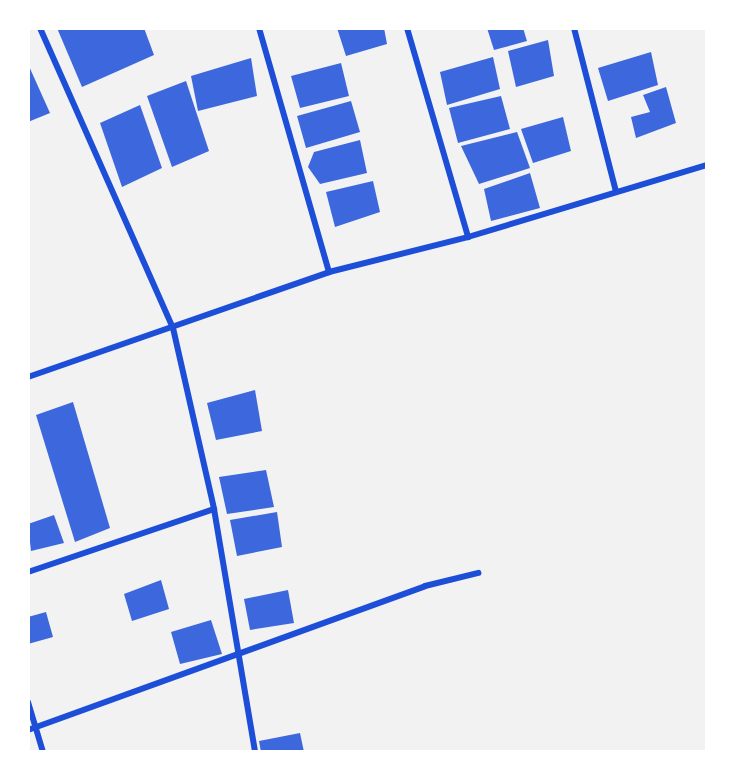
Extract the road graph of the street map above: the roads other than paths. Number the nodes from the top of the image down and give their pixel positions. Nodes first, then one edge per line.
1 (40, 28) edge
2 (259, 28) edge
3 (407, 28) edge
4 (574, 28) edge
5 (706, 165) edge
6 (616, 191) junction
7 (468, 237) junction
8 (329, 272) junction
9 (173, 328) junction
10 (28, 377) edge
11 (214, 509) junction
12 (28, 572) edge
13 (478, 573) dead end
14 (237, 658) junction
15 (28, 702) edge
16 (37, 727) junction
17 (28, 730) edge
18 (44, 752) edge
19 (255, 752) edge

1 - 9 street
2 - 8 street
3 - 7 street
4 - 6 street
5 - 6 street
6 - 7 street
7 - 8 street
8 - 9 street
9 - 10 street
9 - 11 street
11 - 12 street
11 - 14 street
13 - 14 street
14 - 16 street
14 - 19 street
15 - 16 street
16 - 17 street
16 - 18 street

